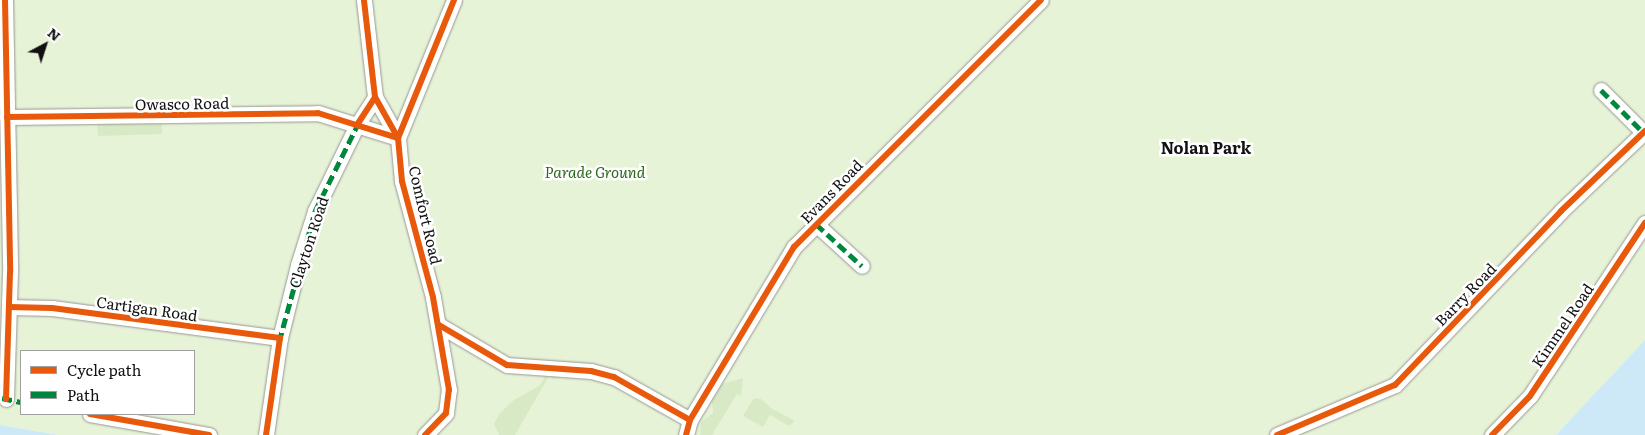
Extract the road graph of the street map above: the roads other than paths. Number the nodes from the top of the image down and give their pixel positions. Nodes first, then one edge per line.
1 (6, 0) edge
2 (364, 0) edge
3 (454, 0) edge
4 (1041, 0) edge
5 (3, 81) edge
6 (1601, 90) dead end
7 (374, 97) junction
8 (6, 117) junction
9 (357, 125) junction
10 (1644, 132) edge
11 (398, 138) junction
12 (1645, 223) edge
13 (816, 224) junction
14 (862, 266) dead end
15 (9, 307) junction
16 (439, 325) junction
17 (280, 338) junction
18 (9, 399) edge
19 (96, 415) edge
20 (690, 420) junction
21 (209, 435) edge
22 (266, 435) edge
23 (425, 435) edge
24 (686, 435) edge
25 (1277, 435) edge
26 (1492, 435) edge

1 - 5 street
2 - 7 street
3 - 11 street, Comfort Road
4 - 13 street, Evans Road
5 - 8 street
6 - 10 street
7 - 9 street, Clayton Road
7 - 11 street
8 - 9 street, Owasco Road
8 - 15 street
9 - 11 street, Owasco Road
9 - 17 street, Clayton Road
10 - 25 street, Barry Road
11 - 16 street, Comfort Road
12 - 26 street, Kimmel Road
13 - 14 street
13 - 20 street, Evans Road
15 - 17 street, Cartigan Road
15 - 18 street
16 - 20 street
16 - 23 street, Comfort Road
17 - 22 street, Clayton Road
19 - 21 street
20 - 24 street, Evans Road

